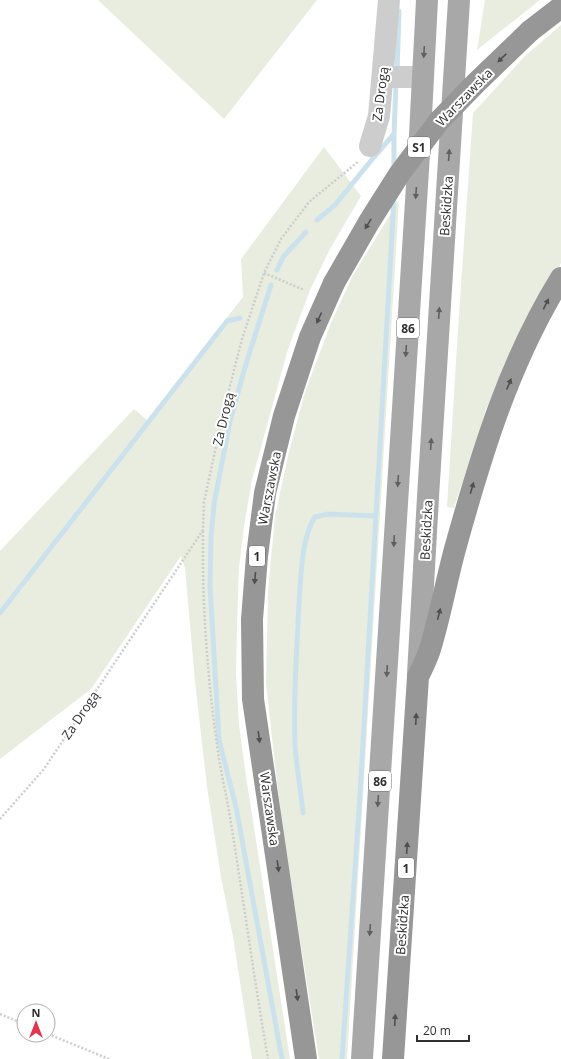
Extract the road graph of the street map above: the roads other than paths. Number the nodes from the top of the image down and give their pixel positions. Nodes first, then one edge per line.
1 (389, 0) edge
2 (459, 0) edge
3 (473, 0) edge
4 (427, 4) edge
5 (561, 7) edge
6 (456, 54) junction
7 (392, 77) junction
8 (423, 77) junction
9 (370, 146) road end
10 (561, 278) edge
11 (284, 416) joint
12 (418, 678) junction
13 (306, 1059) edge
14 (362, 1059) edge
15 (393, 1059) edge

1 - 7 lane, Za Drogą
2 - 6 main road, Beskidzka / 86
3 - 6 main road
4 -> 8 main road, 86
5 -> 11 highway, Warszawska / S1, bridge
12 -> 6 main road, Beskidzka / 86
7 - 8 lane
7 - 9 lane, Za Drogą
8 -> 14 main road, 86
12 -> 10 highway, 1
11 -> 13 highway, Warszawska / 1
15 -> 12 highway, Beskidzka / 1

